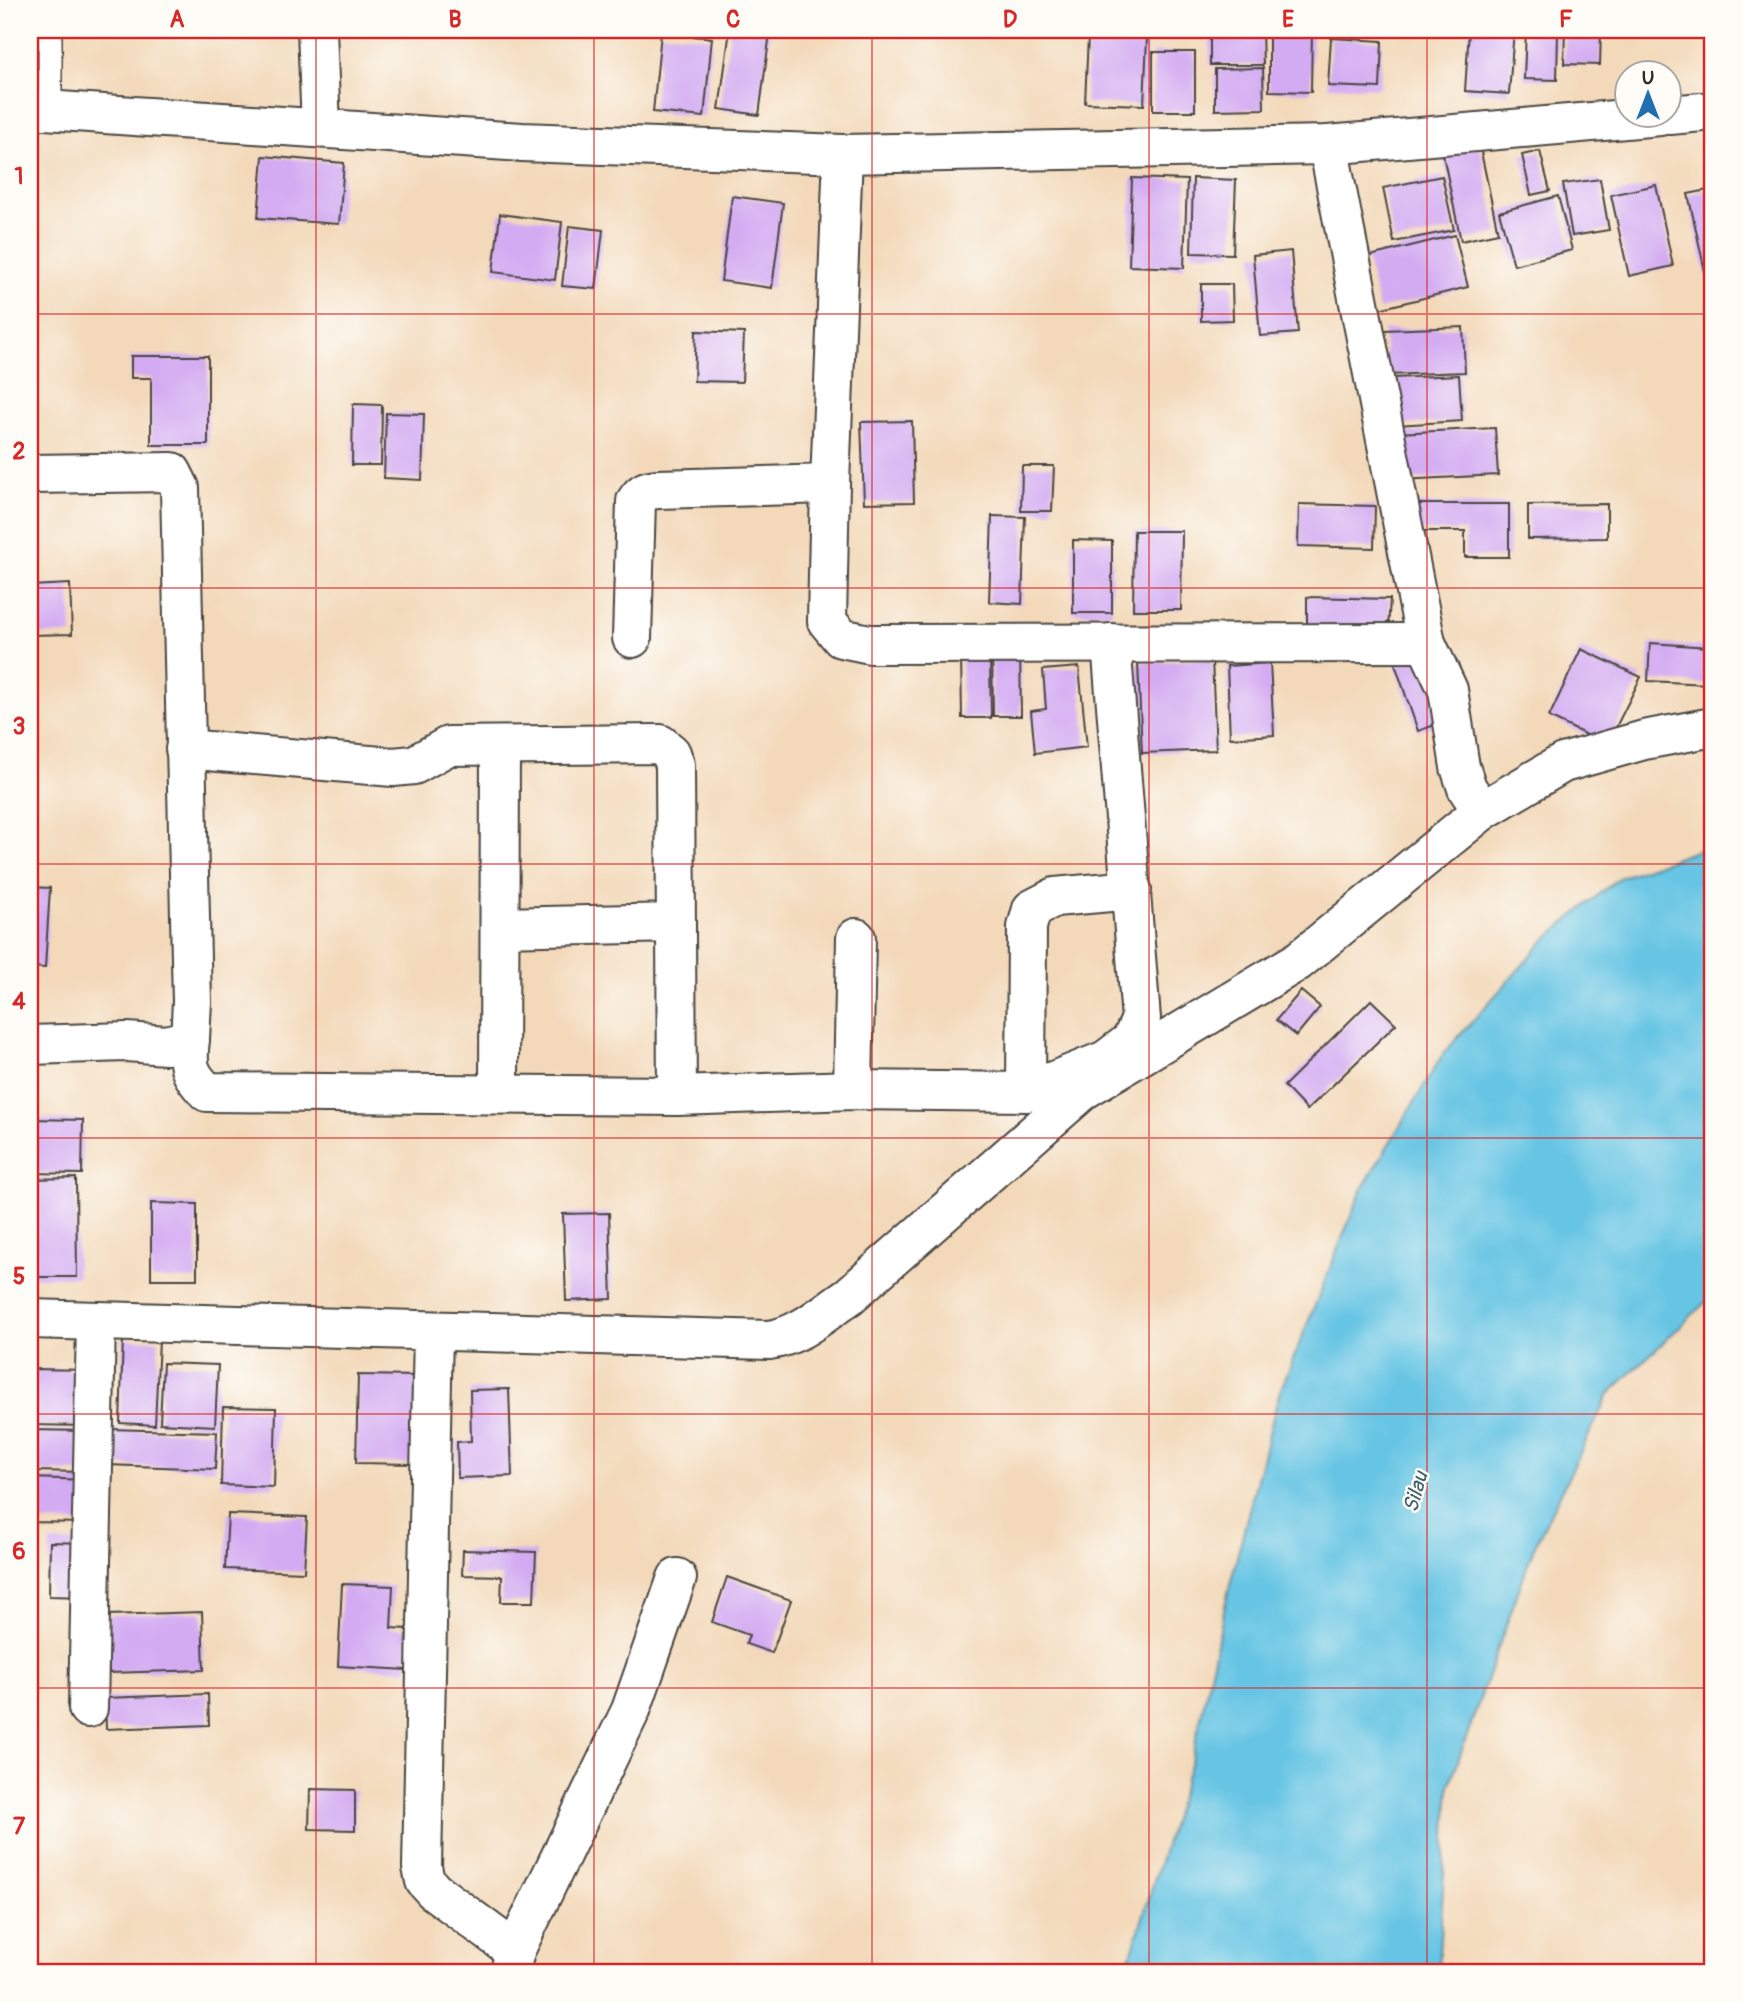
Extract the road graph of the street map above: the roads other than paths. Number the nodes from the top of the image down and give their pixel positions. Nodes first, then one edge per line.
1 (50, 30) edge
2 (317, 30) edge
3 (40, 109) edge
4 (1713, 111) edge
5 (1684, 114) edge
6 (1614, 120) edge
7 (321, 128) junction
8 (1328, 145) junction
9 (843, 154) junction
10 (30, 474) edge
11 (830, 484) junction
12 (632, 638) dead end
13 (1111, 643) junction
14 (1426, 643) junction
15 (1713, 727) edge
16 (500, 746) junction
17 (185, 749) junction
18 (1482, 811) junction
19 (1132, 890) junction
20 (676, 923) junction
21 (500, 927) junction
22 (856, 938) dead end
23 (190, 1039) junction
24 (30, 1045) edge
25 (853, 1090) junction
26 (1026, 1092) junction
27 (499, 1094) junction
28 (677, 1096) junction
29 (30, 1319) edge
30 (96, 1322) junction
31 (433, 1332) junction
32 (677, 1578) dead end
33 (88, 1708) dead end
34 (513, 1962) edge

1 - 3 lane
2 - 7 street
3 - 7 street
4 - 5 street
6 - 8 street
7 - 9 street
8 - 9 street
8 - 14 street
9 - 11 street
10 - 17 street
11 - 12 street
11 - 13 street
13 - 14 street
13 - 19 street
14 - 18 street
15 - 18 street
16 - 17 street
16 - 20 street
16 - 21 street
17 - 23 street
18 - 31 street
19 - 26 street
19 - 26 street
20 - 21 street
20 - 28 street
21 - 27 street
22 - 25 street
23 - 24 street
23 - 27 street
25 - 26 street
25 - 28 street
27 - 28 street
29 - 30 street
30 - 31 street
30 - 33 street
31 - 34 street
32 - 34 street

